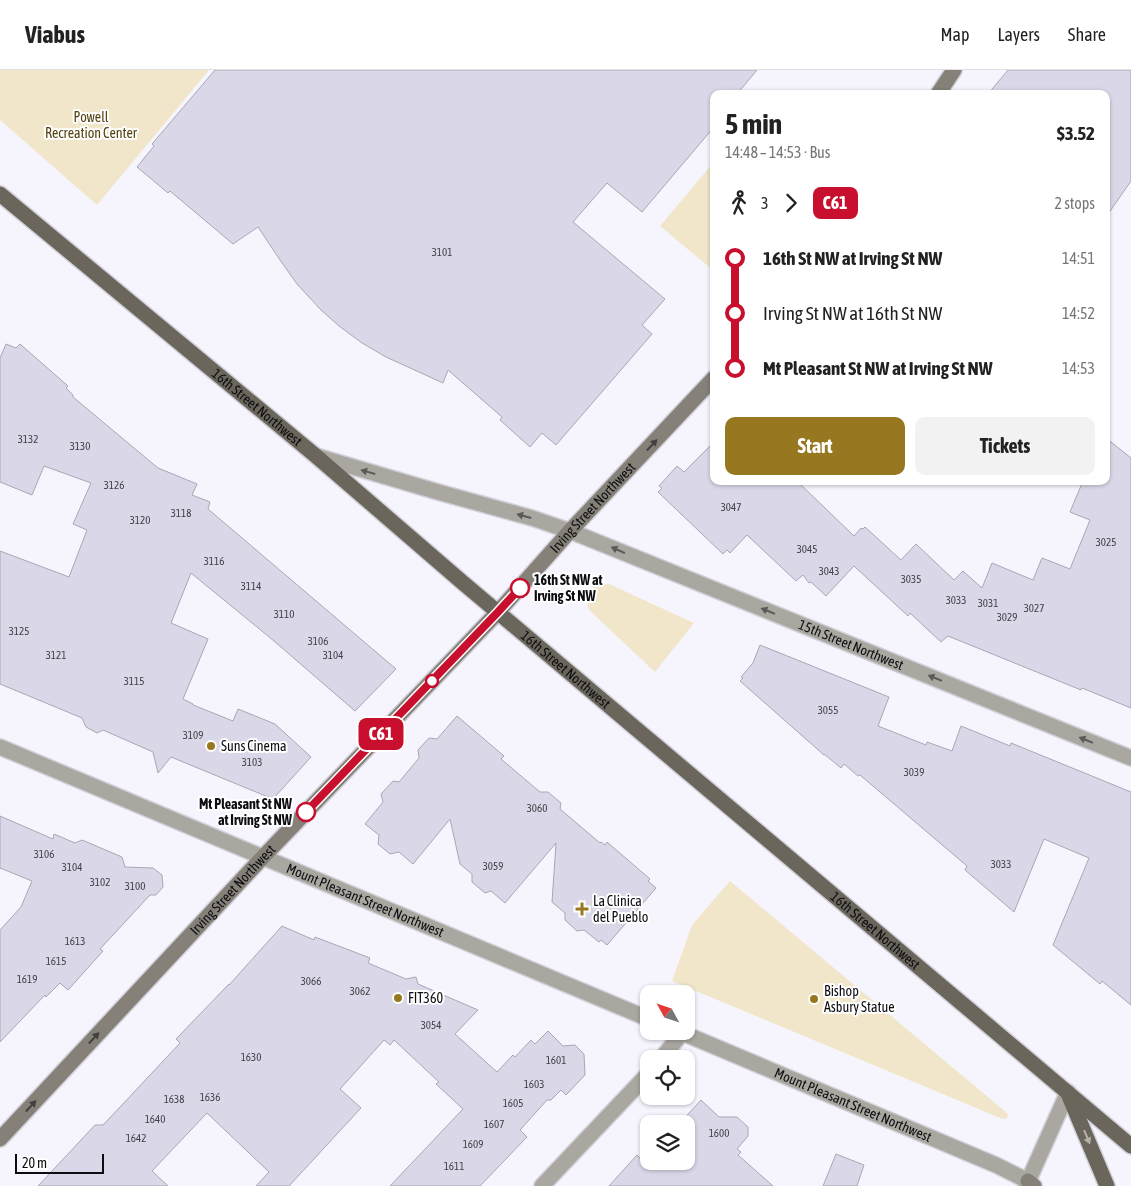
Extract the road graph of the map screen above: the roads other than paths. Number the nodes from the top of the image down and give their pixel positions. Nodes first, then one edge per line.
1 (951, 71) edge
2 (940, 90) edge
3 (0, 194) edge
4 (710, 382) edge
5 (316, 456) junction
6 (570, 531) junction
7 (498, 612) junction
8 (0, 747) edge
9 (1131, 758) edge
10 (263, 857) junction
11 (640, 1015) edge
12 (695, 1038) edge
13 (640, 1083) edge
14 (1068, 1092) junction
15 (0, 1139) edge
16 (1131, 1146) edge
17 (1029, 1184) edge
18 (542, 1186) edge
19 (1108, 1186) edge

1 - 2 main road
3 - 5 main road, 16th Street Northwest
6 -> 4 main road, Irving Street Northwest
6 -> 5 street, 15th Street Northwest
5 - 7 main road, 16th Street Northwest
6 - 7 main road, Irving Street Northwest
9 -> 6 street, 15th Street Northwest
7 - 10 main road, Irving Street Northwest
7 - 14 main road, 16th Street Northwest
8 - 10 street, Mount Pleasant Street Northwest
10 - 11 street, Mount Pleasant Street Northwest
15 -> 10 main road, Irving Street Northwest
12 - 17 street, Mount Pleasant Street Northwest
13 - 18 street
14 - 16 main road, 16th Street Northwest
14 - 17 street
14 -> 19 main road

